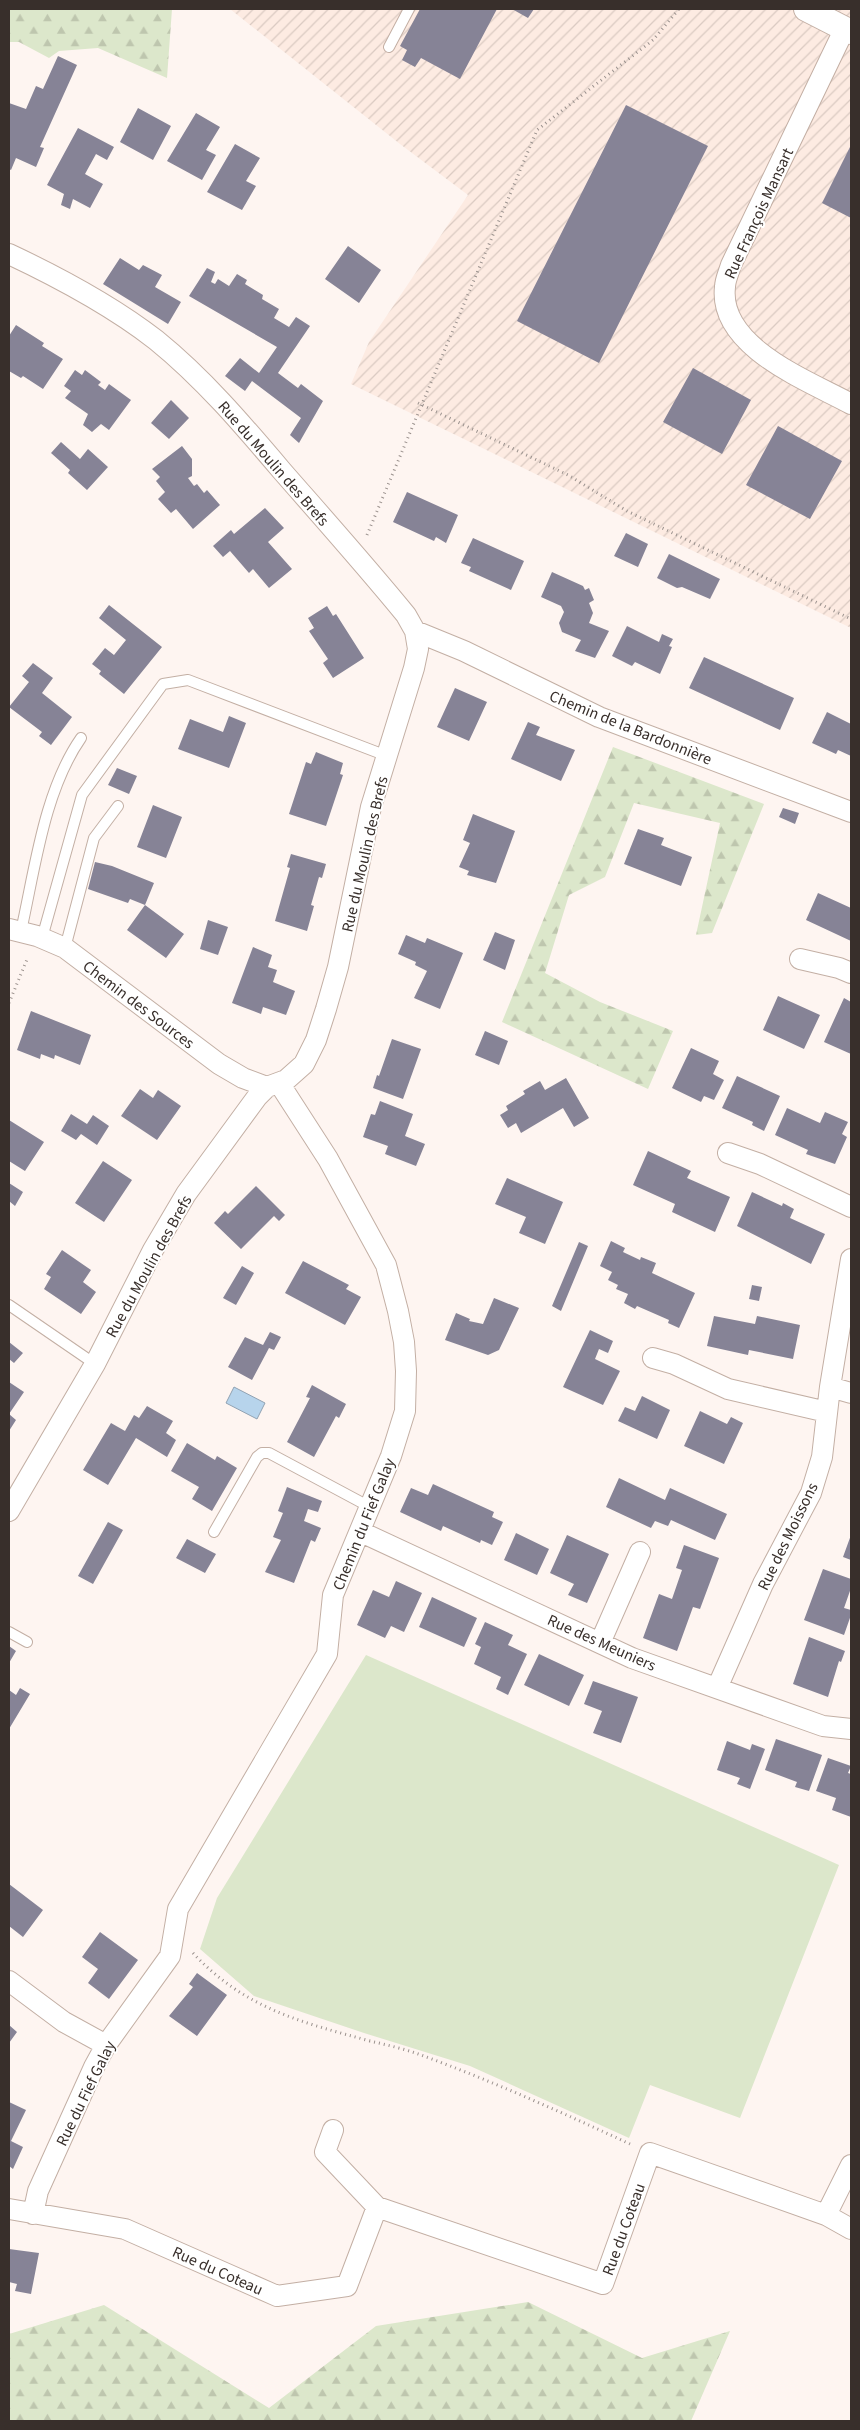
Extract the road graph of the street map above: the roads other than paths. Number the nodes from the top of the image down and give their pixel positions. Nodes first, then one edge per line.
1 (409, 9) edge
2 (806, 9) edge
3 (848, 30) edge
4 (389, 46) dead end
5 (9, 254) edge
6 (851, 404) edge
7 (415, 631) junction
8 (81, 738) dead end
9 (387, 756) junction
10 (118, 806) dead end
11 (851, 812) edge
12 (27, 934) edge
13 (65, 948) junction
14 (800, 959) dead end
15 (851, 973) edge
16 (273, 1085) junction
17 (728, 1153) dead end
18 (851, 1207) edge
19 (851, 1259) edge
20 (9, 1305) edge
21 (653, 1358) dead end
22 (95, 1364) junction
23 (830, 1388) junction
24 (851, 1393) edge
25 (826, 1412) junction
26 (370, 1506) junction
27 (9, 1511) edge
28 (214, 1532) dead end
29 (361, 1532) junction
30 (640, 1552) dead end
31 (9, 1632) edge
32 (27, 1642) dead end
33 (600, 1643) junction
34 (717, 1688) junction
35 (851, 1729) edge
36 (170, 1956) joint
37 (9, 1981) edge
38 (106, 2045) junction
39 (333, 2130) dead end
40 (851, 2165) edge
41 (377, 2207) junction
42 (9, 2209) edge
43 (33, 2214) junction
44 (826, 2215) junction
45 (851, 2229) edge

1 - 4 lane
2 - 3 street
3 - 6 street, Rue François Mansart
5 - 7 street, Rue du Moulin des Brefs
7 - 9 street, Rue du Moulin des Brefs
7 - 11 street, Chemin de la Bardonnière
8 - 12 lane
9 - 12 lane
9 - 16 street, Rue du Moulin des Brefs
10 - 13 lane
12 - 13 street, Chemin des Sources
13 - 16 street, Chemin des Sources
14 - 15 street
16 - 22 street, Rue du Moulin des Brefs
16 - 26 street, Chemin du Fief Galay
17 - 18 street
19 - 23 street, Rue des Moissons
20 - 22 lane
21 - 25 street
22 - 27 street, Rue du Moulin des Brefs
23 - 24 street
23 - 25 street, Rue des Moissons
25 - 34 street, Rue des Moissons
26 - 28 lane
26 - 29 street, Chemin du Fief Galay
29 - 33 street, Rue des Meuniers
29 - 36 street, Chemin du Fief Galay
30 - 33 street
31 - 32 lane
33 - 34 street, Rue des Meuniers
34 - 35 street, Rue des Meuniers
36 - 38 street, Rue du Fief Galay
37 - 38 street
38 - 43 street, Rue du Fief Galay
39 - 41 street, Rue du Coteau
40 - 44 street
41 - 43 street, Rue du Coteau
41 - 44 street, Rue du Coteau
42 - 43 street, Rue du Coteau
44 - 45 street

